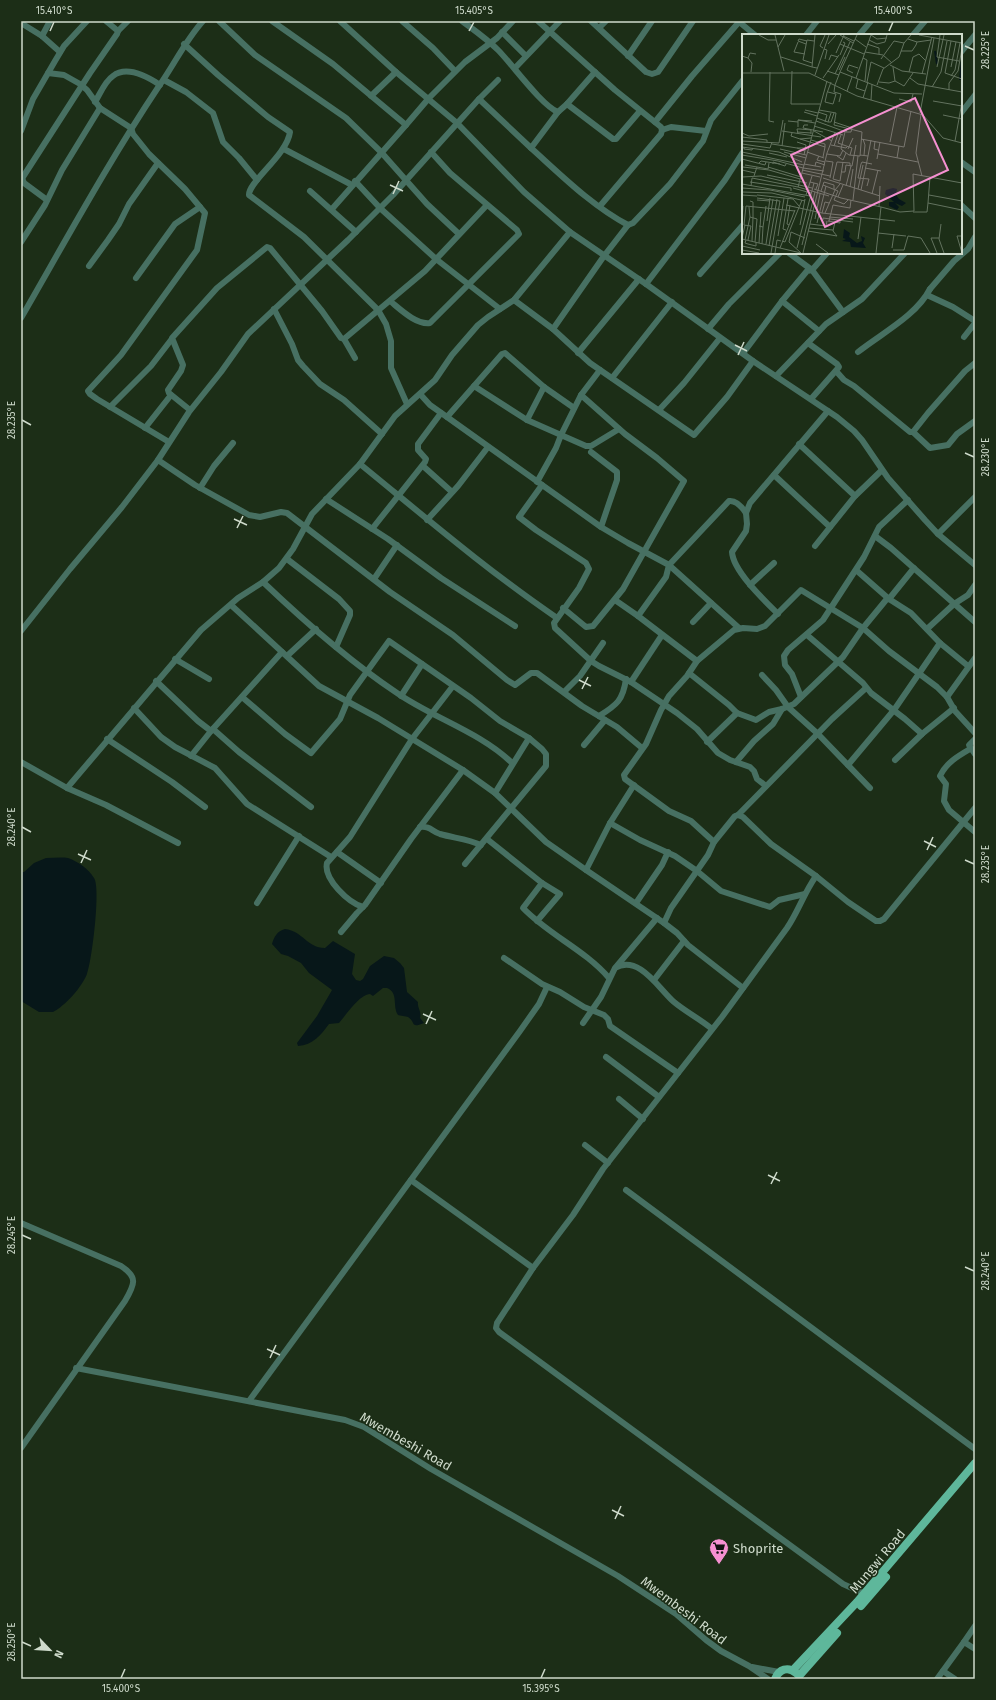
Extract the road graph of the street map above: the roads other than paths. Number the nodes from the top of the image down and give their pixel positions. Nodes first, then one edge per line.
1 (50, 21) edge
2 (87, 21) edge
3 (106, 21) edge
4 (128, 21) edge
5 (203, 21) edge
6 (219, 21) edge
7 (272, 21) edge
8 (340, 21) edge
9 (402, 21) edge
10 (462, 21) edge
11 (513, 21) edge
12 (538, 21) edge
13 (560, 21) edge
14 (591, 21) edge
15 (606, 21) edge
16 (652, 21) edge
17 (693, 21) edge
18 (739, 21) edge
19 (817, 21) edge
20 (871, 21) edge
21 (925, 21) edge
22 (21, 23) edge
23 (599, 28) junction
24 (118, 31) junction
25 (502, 32) junction
26 (550, 32) junction
27 (754, 34) edge
28 (807, 34) edge
29 (860, 34) edge
30 (914, 34) edge
31 (975, 35) edge
32 (42, 36) junction
33 (491, 43) junction
34 (184, 44) junction
35 (962, 51) edge
36 (60, 52) junction
37 (526, 56) junction
38 (628, 56) junction
39 (515, 68) junction
40 (455, 70) junction
41 (396, 72) junction
42 (595, 72) junction
43 (48, 73) junction
44 (498, 80) dead end
45 (742, 81) edge
46 (162, 82) junction
47 (82, 85) junction
48 (975, 95) edge
49 (371, 96) junction
50 (428, 98) junction
51 (478, 99) junction
52 (95, 102) junction
53 (567, 104) junction
54 (100, 108) junction
55 (640, 111) junction
56 (558, 112) junction
57 (962, 112) edge
58 (457, 122) junction
59 (655, 122) junction
60 (406, 125) junction
61 (131, 128) junction
62 (662, 130) junction
63 (21, 131) edge
64 (706, 131) junction
65 (531, 148) junction
66 (284, 149) junction
67 (381, 152) junction
68 (431, 152) junction
69 (742, 153) edge
70 (158, 163) junction
71 (962, 163) edge
72 (975, 172) edge
73 (21, 179) edge
74 (257, 180) junction
75 (406, 180) junction
76 (354, 183) junction
77 (310, 191) dead end
78 (47, 200) junction
79 (487, 205) junction
80 (200, 206) junction
81 (600, 206) junction
82 (962, 206) edge
83 (380, 208) junction
84 (332, 209) junction
85 (975, 218) edge
86 (628, 224) junction
87 (742, 226) edge
88 (356, 232) junction
89 (570, 232) junction
90 (459, 234) junction
91 (975, 237) edge
92 (21, 242) edge
93 (779, 254) edge
94 (791, 254) edge
95 (826, 254) edge
96 (904, 254) edge
97 (604, 256) junction
98 (436, 259) junction
99 (326, 260) junction
100 (89, 266) dead end
101 (812, 270) junction
102 (700, 274) dead end
103 (136, 278) dead end
104 (639, 279) junction
105 (646, 284) junction
106 (300, 285) junction
107 (469, 285) junction
108 (929, 291) junction
109 (514, 300) junction
110 (782, 301) junction
111 (390, 302) junction
112 (672, 302) junction
113 (274, 309) junction
114 (500, 309) junction
115 (378, 310) junction
116 (843, 312) junction
117 (21, 318) edge
118 (975, 322) edge
119 (553, 329) junction
120 (708, 329) junction
121 (819, 332) junction
122 (964, 337) dead end
123 (720, 338) junction
124 (344, 339) junction
125 (171, 340) junction
126 (808, 343) junction
127 (744, 352) dead end
128 (858, 352) dead end
129 (578, 353) junction
130 (355, 358) dead end
131 (753, 361) junction
132 (975, 362) edge
133 (600, 370) junction
134 (836, 372) junction
135 (776, 376) junction
136 (612, 378) junction
137 (474, 386) junction
138 (544, 387) junction
139 (420, 394) junction
140 (171, 395) junction
141 (581, 395) junction
142 (811, 399) junction
143 (407, 404) junction
144 (110, 407) junction
145 (574, 408) junction
146 (190, 410) junction
147 (659, 410) junction
148 (828, 410) junction
149 (441, 413) junction
150 (447, 417) junction
151 (527, 420) junction
152 (975, 421) edge
153 (145, 428) junction
154 (619, 429) junction
155 (913, 432) junction
156 (382, 434) junction
157 (560, 435) junction
158 (169, 442) junction
159 (233, 443) dead end
160 (799, 444) junction
161 (488, 447) junction
162 (591, 452) dead end
163 (158, 460) junction
164 (360, 464) junction
165 (423, 466) junction
166 (882, 470) junction
167 (774, 475) junction
168 (539, 483) junction
169 (200, 488) junction
170 (452, 492) junction
171 (399, 496) junction
172 (855, 496) junction
173 (975, 497) edge
174 (326, 499) junction
175 (908, 500) junction
176 (746, 513) junction
177 (426, 520) junction
178 (304, 526) junction
179 (601, 527) junction
180 (830, 527) junction
181 (372, 529) junction
182 (938, 534) junction
183 (875, 536) junction
184 (397, 545) junction
185 (815, 546) dead end
186 (645, 552) junction
187 (287, 559) junction
188 (774, 563) dead end
189 (669, 565) junction
190 (975, 566) edge
191 (914, 568) junction
192 (856, 570) junction
193 (374, 579) junction
194 (263, 582) junction
195 (750, 585) junction
196 (975, 585) edge
197 (889, 599) junction
198 (614, 600) junction
199 (711, 603) junction
200 (954, 604) junction
201 (231, 605) junction
202 (563, 608) junction
203 (832, 608) junction
204 (778, 614) junction
205 (638, 616) junction
206 (557, 618) junction
207 (693, 622) dead end
208 (975, 622) edge
209 (514, 626) dead end
210 (739, 628) junction
211 (863, 628) junction
212 (316, 629) junction
213 (927, 629) junction
214 (21, 631) edge
215 (662, 635) junction
216 (807, 635) junction
217 (603, 643) dead end
218 (940, 643) junction
219 (336, 647) junction
220 (284, 654) junction
221 (975, 658) edge
222 (175, 659) junction
223 (591, 661) junction
224 (697, 661) junction
225 (838, 662) junction
226 (422, 664) junction
227 (968, 666) junction
228 (367, 672) junction
229 (689, 672) junction
230 (918, 674) junction
231 (762, 675) dead end
232 (209, 679) dead end
233 (629, 680) junction
234 (156, 681) junction
235 (453, 686) junction
236 (866, 688) junction
237 (564, 692) junction
238 (401, 696) junction
239 (242, 697) junction
240 (801, 697) junction
241 (948, 697) junction
242 (346, 702) junction
243 (665, 704) junction
244 (134, 708) junction
245 (785, 708) junction
246 (954, 708) junction
247 (894, 710) junction
248 (737, 713) junction
249 (431, 714) junction
250 (602, 718) junction
251 (212, 730) junction
252 (975, 733) edge
253 (818, 734) junction
254 (922, 734) junction
255 (529, 738) junction
256 (107, 739) junction
257 (412, 739) junction
258 (975, 739) edge
259 (707, 742) junction
260 (584, 745) dead end
261 (642, 748) junction
262 (973, 751) edge
263 (191, 756) junction
264 (895, 760) dead end
265 (21, 762) edge
266 (736, 762) junction
267 (512, 763) junction
268 (848, 765) junction
269 (463, 770) junction
270 (634, 785) junction
271 (766, 786) junction
272 (67, 788) junction
273 (870, 788) dead end
274 (495, 794) junction
275 (206, 807) dead end
276 (311, 808) dead end
277 (511, 808) junction
278 (975, 808) edge
279 (738, 815) junction
280 (964, 822) junction
281 (610, 823) junction
282 (420, 827) junction
283 (975, 832) edge
284 (299, 836) junction
285 (487, 839) junction
286 (714, 842) junction
287 (178, 843) dead end
288 (481, 845) junction
289 (337, 852) junction
290 (668, 852) junction
291 (331, 857) junction
292 (465, 864) dead end
293 (586, 870) junction
294 (697, 871) junction
295 (816, 876) junction
296 (381, 883) junction
297 (542, 883) junction
298 (805, 894) junction
299 (257, 903) dead end
300 (636, 903) junction
301 (363, 907) junction
302 (657, 918) junction
303 (537, 921) junction
304 (664, 923) junction
305 (341, 932) dead end
306 (684, 941) junction
307 (504, 958) dead end
308 (616, 967) junction
309 (609, 978) junction
310 (654, 980) junction
311 (547, 987) junction
312 (743, 988) junction
313 (592, 1010) junction
314 (583, 1023) dead end
315 (712, 1029) junction
316 (606, 1058) dead end
317 (678, 1073) junction
318 (659, 1097) junction
319 (619, 1099) dead end
320 (643, 1119) junction
321 (585, 1145) dead end
322 (608, 1162) junction
323 (412, 1180) junction
324 (626, 1190) dead end
325 (21, 1223) edge
326 (533, 1268) junction
327 (76, 1368) junction
328 (249, 1401) junction
329 (21, 1448) edge
330 (975, 1448) edge
331 (975, 1463) edge
332 (975, 1471) edge
333 (865, 1594) junction
334 (975, 1626) edge
335 (964, 1642) junction
336 (975, 1649) edge
337 (748, 1666) junction
338 (943, 1671) junction
339 (797, 1675) edge
340 (777, 1676) edge
341 (768, 1679) edge
342 (938, 1679) edge
343 (955, 1679) edge

1 - 32 street
2 - 36 street
3 - 24 street
4 - 24 street
5 - 34 street
6 - 67 street
7 - 49 street
8 - 41 street
9 - 40 street
10 - 33 street
11 - 25 street
12 - 26 street
13 - 26 street
14 - 23 street
15 - 23 street
16 - 38 street
17 - 38 street
18 - 27 street
18 - 59 street
19 - 28 street
20 - 29 street
21 - 30 street
22 - 32 street
23 - 38 street
24 - 47 street
25 - 33 street
25 - 37 street
26 - 37 street
26 - 42 street
31 - 35 street
32 - 36 street
33 - 39 street
33 - 40 street
34 - 46 street
34 - 66 street
36 - 43 street
37 - 39 street
39 - 56 street
40 - 50 street
41 - 49 street
41 - 50 street
42 - 53 street
42 - 55 street
43 - 47 street
43 - 63 street
44 - 51 street
45 - 64 street
46 - 52 street
46 - 61 street
46 - 74 street
47 - 52 street
47 - 73 street
48 - 57 street
49 - 60 street
50 - 58 street
50 - 60 street
51 - 58 street
51 - 65 street
52 - 54 street
53 - 55 street
53 - 56 street
54 - 61 street
54 - 78 street
55 - 59 street
56 - 65 street
58 - 68 street
58 - 89 street
59 - 62 street
60 - 67 street
61 - 70 street
61 - 117 street
62 - 64 street
62 - 81 street
64 - 86 street
65 - 81 street
66 - 74 street
66 - 76 street
67 - 75 street
67 - 76 street
68 - 75 street
68 - 79 street
69 - 105 street
70 - 80 street
70 - 100 street
71 - 72 street
73 - 78 street
74 - 99 street
75 - 83 street
75 - 90 street
76 - 83 street
76 - 84 street
77 - 84 street
78 - 92 street
79 - 90 street
79 - 107 street
80 - 103 street
80 - 144 street
81 - 86 street
82 - 85 street
83 - 88 street
83 - 98 street
84 - 88 street
86 - 97 street
87 - 102 street
88 - 99 street
89 - 97 street
89 - 109 street
90 - 98 street
91 - 108 street
93 - 120 street
94 - 101 street
95 - 101 street
96 - 116 street
97 - 104 street
97 - 119 street
98 - 107 street
98 - 111 street
99 - 106 street
99 - 115 street
101 - 110 street
101 - 116 street
104 - 105 street
104 - 129 street
105 - 112 street
106 - 113 street
106 - 124 street
106 - 125 street
107 - 111 street
107 - 114 street
108 - 118 street
108 - 128 street
109 - 114 street
109 - 119 street
110 - 121 street
110 - 127 street
111 - 115 street
112 - 120 street
112 - 136 street
113 - 146 street
113 - 156 street
114 - 139 street
115 - 124 street
115 - 143 street
116 - 121 street
118 - 122 street
119 - 129 street
120 - 123 street
121 - 126 street
123 - 131 street
123 - 147 street
124 - 130 street
125 - 140 street
125 - 144 street
126 - 134 street
126 - 135 street
129 - 133 street
131 - 135 street
131 - 147 street
132 - 155 street
133 - 136 street
133 - 141 street
134 - 142 street
134 - 155 street
135 - 142 street
136 - 147 street
137 - 138 street
137 - 150 street
137 - 151 street
138 - 145 street
138 - 151 street
139 - 143 street
139 - 149 street
140 - 146 street
140 - 153 street
141 - 145 street
141 - 154 street
142 - 148 street
143 - 156 street
144 - 153 street
145 - 157 street
146 - 158 street
148 - 160 street
148 - 166 street
149 - 150 street
149 - 165 street
150 - 161 street
151 - 157 street
152 - 155 street
153 - 158 street
154 - 157 street
154 - 186 street
156 - 164 street
157 - 168 street
158 - 163 street
159 - 169 street
160 - 167 street
160 - 172 street
161 - 168 street
161 - 170 street
162 - 179 street
163 - 169 street
163 - 214 street
164 - 171 street
164 - 174 street
165 - 170 street
165 - 171 street
166 - 172 street
166 - 175 street
167 - 176 street
167 - 180 street
168 - 179 street
168 - 202 street
169 - 178 street
170 - 177 street
171 - 177 street
171 - 181 street
172 - 180 street
173 - 182 street
174 - 178 street
174 - 181 street
175 - 182 street
175 - 183 street
176 - 189 street
176 - 195 street
177 - 206 street
178 - 187 street
178 - 193 street
179 - 186 street
180 - 185 street
181 - 184 street
182 - 190 street
183 - 191 street
183 - 192 street
184 - 193 street
184 - 209 street
186 - 189 street
186 - 198 street
187 - 194 street
187 - 219 street
188 - 195 street
189 - 199 street
189 - 205 street
191 - 197 street
191 - 200 street
192 - 197 street
192 - 203 street
193 - 237 street
194 - 201 street
194 - 212 street
195 - 204 street
196 - 200 street
197 - 211 street
197 - 213 street
198 - 202 street
198 - 205 street
199 - 207 street
199 - 210 street
200 - 208 street
200 - 213 street
201 - 220 street
201 - 222 street
202 - 206 street
203 - 204 street
203 - 211 street
203 - 216 street
204 - 210 street
205 - 215 street
206 - 223 street
210 - 224 street
211 - 225 street
211 - 230 street
212 - 219 street
212 - 220 street
213 - 218 street
215 - 224 street
215 - 233 street
216 - 225 street
216 - 240 street
217 - 223 street
218 - 227 street
218 - 230 street
219 - 228 street
220 - 239 street
220 - 242 street
221 - 227 street
222 - 232 street
222 - 234 street
223 - 233 street
223 - 237 street
224 - 229 street
225 - 236 street
225 - 240 street
226 - 228 street
226 - 235 street
226 - 238 street
227 - 241 street
228 - 238 street
228 - 242 street
229 - 243 street
229 - 248 street
230 - 241 street
230 - 247 street
231 - 245 street
233 - 243 street
233 - 250 street
234 - 244 street
234 - 251 street
235 - 249 street
235 - 255 street
236 - 247 street
236 - 253 street
237 - 250 street
238 - 249 street
239 - 242 street
239 - 251 street
240 - 245 street
241 - 246 street
242 - 257 street
243 - 259 street
243 - 261 street
244 - 256 street
244 - 263 street
245 - 248 street
245 - 253 street
245 - 266 street
246 - 252 street
246 - 254 street
247 - 254 street
247 - 268 street
248 - 259 street
249 - 257 street
249 - 267 street
250 - 260 street
250 - 261 street
251 - 263 street
251 - 276 street
253 - 268 street
253 - 271 street
254 - 264 street
255 - 267 street
255 - 277 street
256 - 272 street
256 - 275 street
257 - 269 street
257 - 289 street
258 - 262 street
259 - 266 street
261 - 270 street
262 - 280 street
263 - 284 street
265 - 272 street
266 - 271 street
267 - 274 street
268 - 273 street
269 - 274 street
269 - 282 street
270 - 281 street
270 - 286 street
271 - 279 street
272 - 287 street
274 - 277 street
277 - 285 street
277 - 293 street
278 - 280 street
279 - 286 street
279 - 295 street
280 - 283 street
280 - 295 street
281 - 290 street
281 - 293 street
282 - 288 street
282 - 296 street
284 - 291 street
284 - 299 street
285 - 288 street
285 - 297 street
286 - 294 street
288 - 292 street
289 - 291 street
289 - 296 street
290 - 294 street
290 - 300 street
291 - 301 street
293 - 300 street
294 - 298 street
294 - 304 street
295 - 298 street
296 - 301 street
297 - 303 street
297 - 303 street
298 - 312 street
300 - 302 street
301 - 305 street
302 - 304 street
302 - 308 street
303 - 309 street
304 - 306 street
306 - 310 street
306 - 312 street
307 - 311 street
308 - 309 street
308 - 310 street
309 - 313 street
310 - 315 street
311 - 313 street
311 - 323 street
312 - 315 street
313 - 314 street
313 - 317 street
315 - 317 street
316 - 318 street
317 - 318 street
318 - 320 street
319 - 320 street
320 - 322 street
321 - 322 street
322 - 326 street
323 - 326 street
323 - 328 street
324 - 330 street
325 - 327 street
326 - 333 street
327 - 328 street, Mwembeshi Road
327 - 329 street
328 - 337 street, Mwembeshi Road
331 - 333 main road, Mungwi Road
332 - 339 main road, Mungwi Road
333 - 339 main road, Mungwi Road
334 - 335 street
335 - 336 street
335 - 338 street
337 - 340 street
337 - 341 street
338 - 342 street
338 - 343 street
339 - 340 main road

